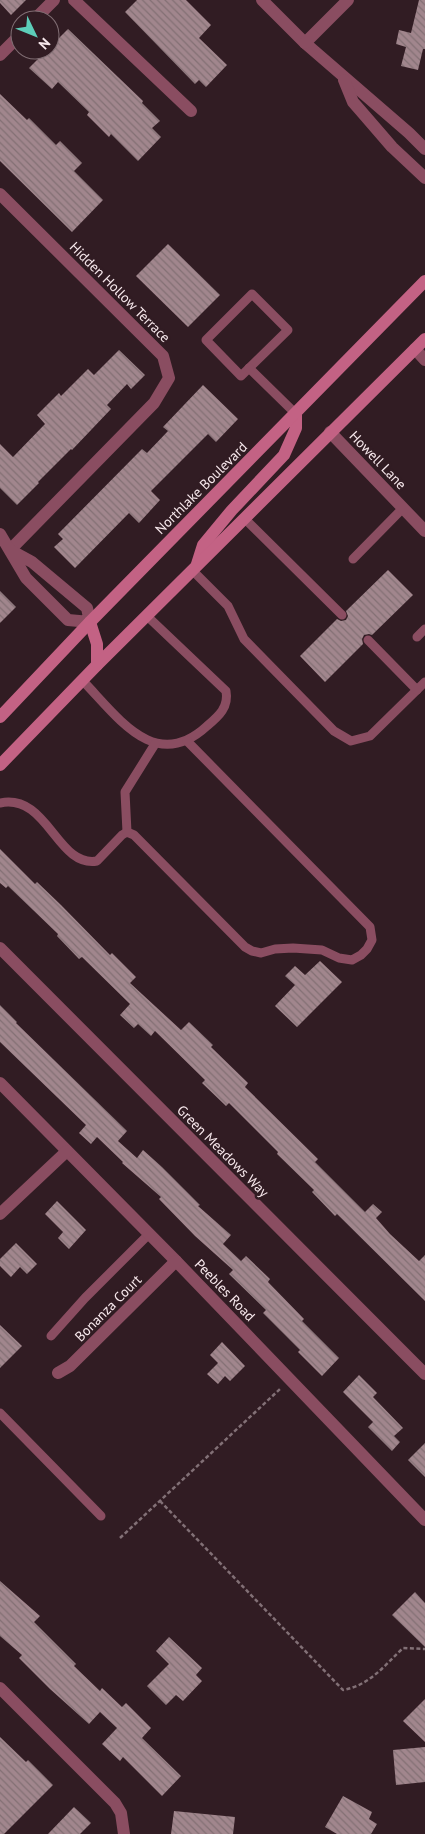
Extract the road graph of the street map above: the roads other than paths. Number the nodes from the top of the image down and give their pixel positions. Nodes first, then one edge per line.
1 (54, 0) edge
2 (74, 0) edge
3 (262, 0) edge
4 (348, 0) edge
5 (44, 10) edge
6 (305, 43) junction
7 (10, 45) edge
8 (0, 55) edge
9 (342, 75) junction
10 (191, 111) dead end
11 (425, 149) edge
12 (425, 178) edge
13 (0, 194) edge
14 (425, 281) edge
15 (425, 339) edge
16 (415, 349) junction
17 (425, 360) edge
18 (249, 368) junction
19 (296, 414) junction
20 (330, 432) junction
21 (403, 508) junction
22 (244, 518) junction
23 (425, 531) edge
24 (0, 534) edge
25 (10, 550) junction
26 (353, 559) dead end
27 (194, 568) junction
28 (342, 615) dead end
29 (147, 616) junction
30 (90, 622) junction
31 (425, 629) edge
32 (417, 637) dead end
33 (368, 640) dead end
34 (97, 665) junction
35 (82, 680) junction
36 (425, 682) edge
37 (417, 690) junction
38 (0, 717) edge
39 (188, 741) junction
40 (155, 744) junction
41 (0, 764) edge
42 (0, 803) edge
43 (127, 832) junction
44 (0, 948) edge
45 (0, 1083) edge
46 (67, 1151) junction
47 (0, 1214) edge
48 (149, 1234) junction
49 (176, 1261) junction
50 (51, 1336) dead end
51 (58, 1373) dead end
52 (425, 1374) edge
53 (0, 1413) edge
54 (101, 1516) dead end
55 (425, 1520) edge
56 (0, 1688) edge
57 (124, 1834) edge

1 - 5 street
2 - 10 street
3 - 6 street
4 - 6 street
6 - 9 street
7 - 8 street
9 - 11 street
9 - 12 street
13 - 25 street, Hidden Hollow Terrace
14 - 19 main road, Northlake Boulevard
15 - 16 main road
16 - 17 street
16 - 20 main road
18 - 18 lane
18 - 19 lane
19 - 27 main road
19 - 30 main road, Northlake Boulevard
20 - 21 street, Howell Lane
20 - 22 main road
21 - 23 street, Howell Lane
21 - 26 lane
22 - 27 main road
22 - 28 lane
24 - 25 street
25 - 30 street
25 - 30 street
27 - 29 main road
27 - 37 lane
29 - 34 main road
29 - 39 lane
30 - 34 main road
30 - 38 main road, Northlake Boulevard
31 - 32 lane
33 - 37 lane
34 - 35 main road
35 - 40 lane
35 - 41 main road
36 - 37 lane
39 - 40 lane
39 - 43 lane
40 - 43 lane
42 - 43 lane
44 - 52 street, Green Meadows Way
45 - 46 street, Peebles Road
46 - 47 street
46 - 48 street, Peebles Road
48 - 49 street, Peebles Road
48 - 50 lane
49 - 51 street, Bonanza Court
49 - 55 street, Peebles Road
53 - 54 lane
56 - 57 street

